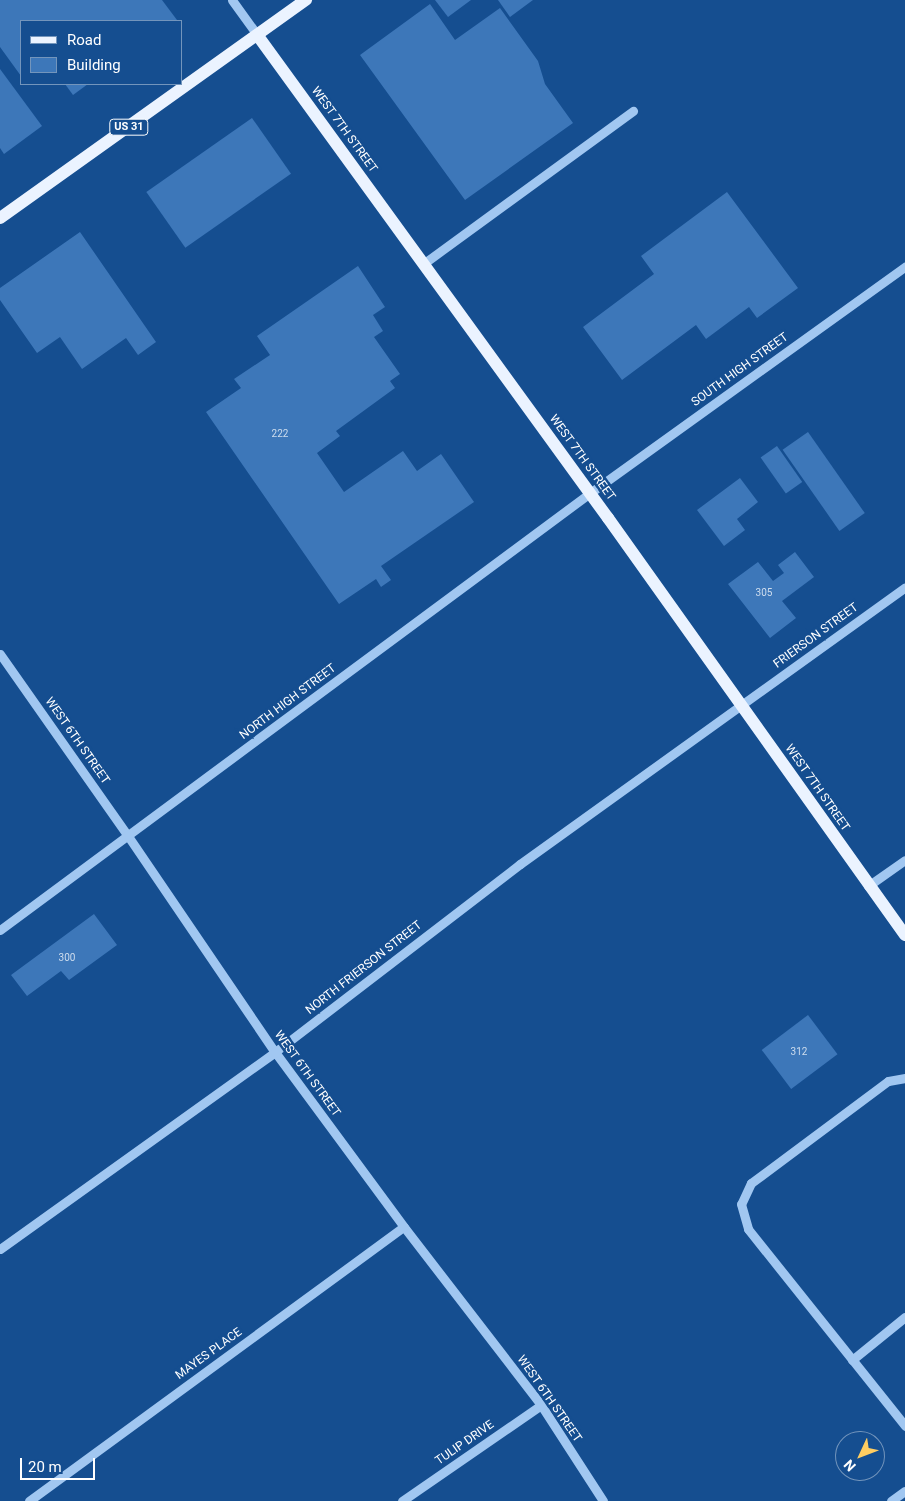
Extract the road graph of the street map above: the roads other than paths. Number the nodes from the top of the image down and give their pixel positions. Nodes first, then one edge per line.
1 (232, 0) edge
2 (306, 0) edge
3 (258, 36) junction
4 (633, 111) dead end
5 (0, 218) edge
6 (423, 264) junction
7 (905, 267) edge
8 (590, 493) junction
9 (905, 587) edge
10 (0, 654) edge
11 (742, 705) junction
12 (128, 836) junction
13 (905, 860) edge
14 (868, 886) junction
15 (0, 930) edge
16 (905, 935) edge
17 (275, 1052) junction
18 (905, 1078) edge
19 (404, 1227) junction
20 (0, 1249) edge
21 (905, 1317) edge
22 (852, 1360) junction
23 (541, 1405) junction
24 (905, 1426) edge
25 (905, 1490) edge
26 (29, 1501) edge
27 (402, 1501) edge
28 (603, 1501) edge
29 (891, 1501) edge

1 - 3 street, WEST 7TH STREET
2 - 3 main road, US 31
3 - 5 main road, US 31
3 - 6 main road, WEST 7TH STREET
4 - 6 street
6 - 8 main road, WEST 7TH STREET
7 - 8 street, SOUTH HIGH STREET
8 - 11 main road, WEST 7TH STREET
8 - 12 street, NORTH HIGH STREET
9 - 11 street, FRIERSON STREET
10 - 12 street, WEST 6TH STREET
11 - 14 main road, WEST 7TH STREET
11 - 17 street, NORTH FRIERSON STREET
12 - 15 street, NORTH HIGH STREET
12 - 17 street, WEST 6TH STREET
13 - 14 street
14 - 16 main road, WEST 7TH STREET
17 - 19 street, WEST 6TH STREET
17 - 20 street, NORTH FRIERSON STREET
18 - 22 street
19 - 23 street, WEST 6TH STREET
19 - 26 street, MAYES PLACE
21 - 22 street
22 - 24 street
23 - 27 street, TULIP DRIVE
23 - 28 street, WEST 6TH STREET
25 - 29 street

